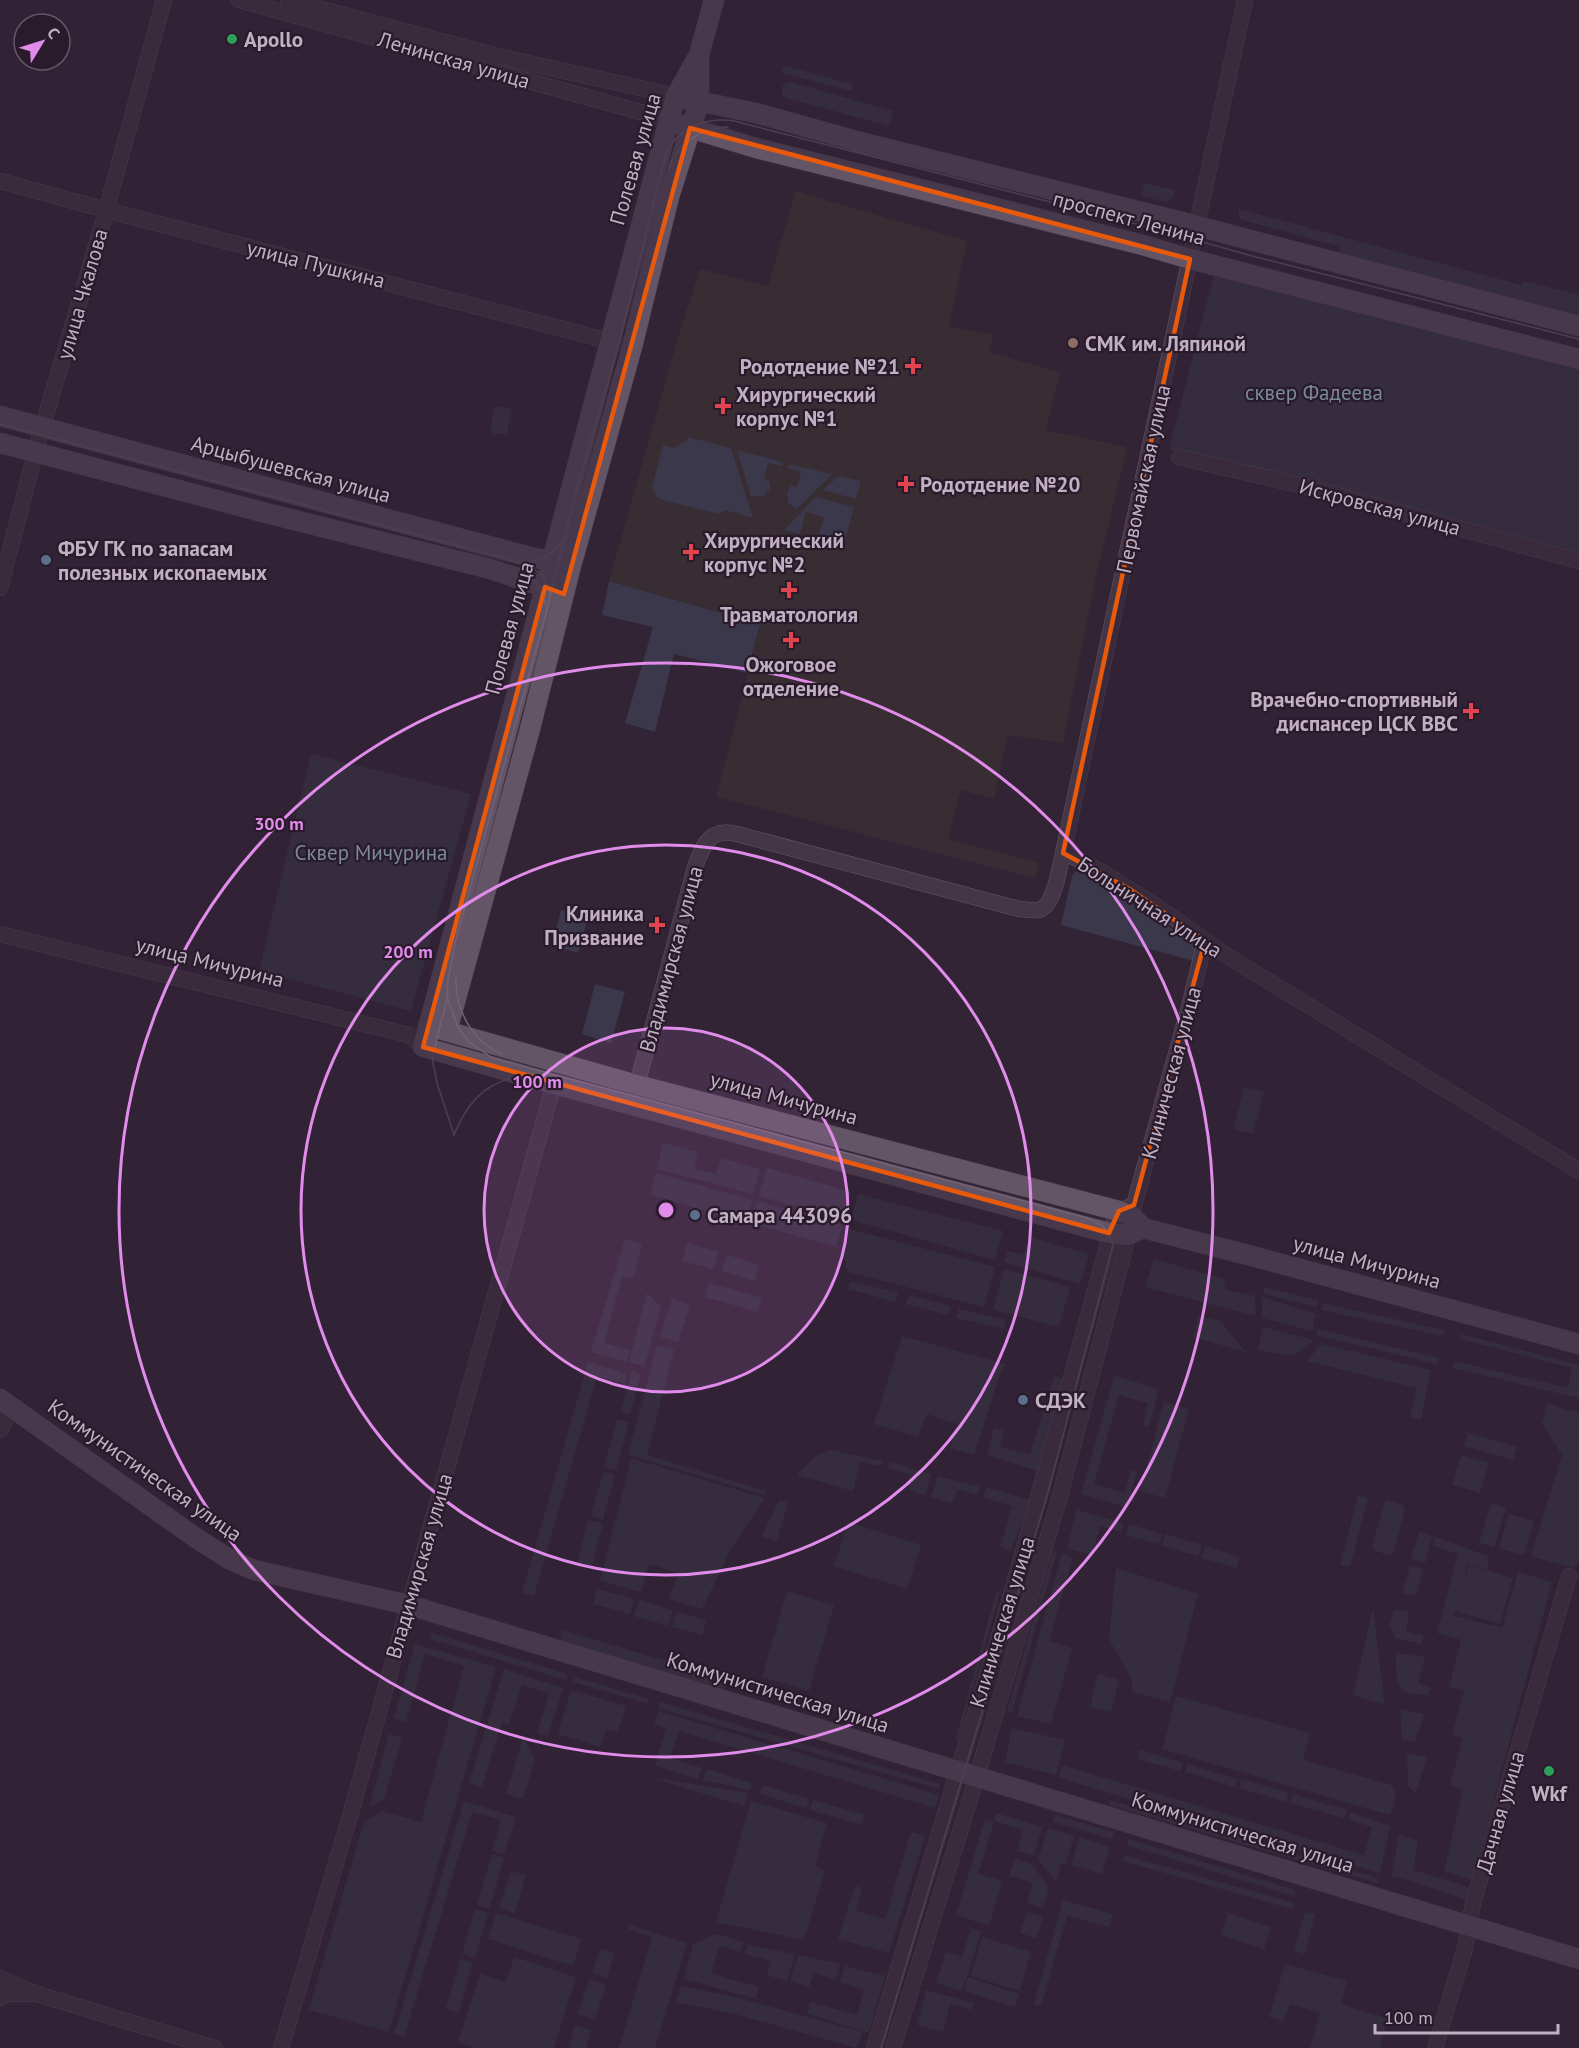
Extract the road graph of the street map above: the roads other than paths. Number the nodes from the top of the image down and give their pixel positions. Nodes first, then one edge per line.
1 (164, 0) edge
2 (239, 0) edge
3 (288, 0) edge
4 (714, 0) edge
5 (1245, 0) edge
6 (699, 54) junction
7 (676, 96) junction
8 (699, 102) junction
9 (669, 120) junction
10 (690, 128) junction
11 (0, 181) edge
12 (106, 210) junction
13 (1197, 228) junction
14 (1190, 259) junction
15 (1579, 326) edge
16 (611, 340) junction
17 (632, 347) junction
18 (1579, 359) edge
19 (0, 416) edge
20 (43, 427) junction
21 (0, 443) edge
22 (36, 452) junction
23 (1179, 457) dead end
24 (551, 561) junction
25 (1579, 561) edge
26 (571, 566) junction
27 (545, 587) junction
28 (0, 588) edge
29 (564, 594) junction
30 (713, 836) joint
31 (1063, 853) junction
32 (0, 934) edge
33 (1205, 941) junction
34 (428, 1026) junction
35 (447, 1031) junction
36 (416, 1041) junction
37 (554, 1084) junction
38 (637, 1085) junction
39 (1579, 1171) edge
40 (1127, 1221) junction
41 (1579, 1344) edge
42 (7, 1404) edge
43 (0, 1430) edge
44 (1569, 1576) dead end
45 (409, 1605) junction
46 (967, 1774) junction
47 (1470, 1925) junction
48 (1579, 1959) edge
49 (0, 1978) edge
50 (37, 1994) junction
51 (0, 1998) edge
52 (215, 2048) edge
53 (281, 2048) edge
54 (874, 2048) edge
55 (893, 2048) edge
56 (1435, 2048) edge

1 - 12 street, улица Чкалова
2 - 9 street, Ленинская улица
3 - 7 street, Ленинская улица
4 - 6 main road
5 - 13 street, Первомайская улица
6 - 7 main road, Полевая улица
6 - 8 main road, Полевая улица
7 - 8 main road, проспект Ленина
7 - 9 main road, Полевая улица
8 - 10 main road, Полевая улица
8 - 13 main road, проспект Ленина
9 - 10 main road, проспект Ленина
9 - 16 main road, Полевая улица
10 - 14 main road, проспект Ленина
10 - 17 main road, Полевая улица
11 - 12 street, улица Пушкина
12 - 16 street, улица Пушкина
12 - 20 street, улица Чкалова
13 - 14 street, Первомайская улица
13 - 15 main road, проспект Ленина
14 - 18 main road, проспект Ленина
14 - 31 street, Первомайская улица
16 - 17 street, улица Пушкина
16 - 24 main road, Полевая улица
17 - 26 main road, Полевая улица
19 - 20 main road, Арцыбушевская улица
20 - 22 street, улица Чкалова
20 - 24 main road, Арцыбушевская улица
21 - 22 main road
22 - 27 main road
22 - 28 street, улица Чкалова
23 - 25 street, Искровская улица
24 - 26 main road, Арцыбушевская улица
24 - 27 main road, Полевая улица
26 - 29 main road, Полевая улица
27 - 29 main road
27 - 34 main road, Полевая улица
29 - 35 main road, Полевая улица
30 - 31 street, Больничная улица
30 - 38 street, Владимирская улица
31 - 33 street, Больничная улица
32 - 36 street, улица Мичурина
33 - 39 street, Больничная улица
33 - 40 street, Клиническая улица
34 - 35 main road, улица Мичурина
34 - 36 main road, Полевая улица
35 - 38 main road, улица Мичурина
36 - 37 main road, улица Мичурина
37 - 40 main road, улица Мичурина
37 - 45 street, Владимирская улица
38 - 40 main road, улица Мичурина
40 - 41 main road, улица Мичурина
40 - 46 street, Клиническая улица
42 - 43 street
42 - 45 main road, Коммунистическая улица
44 - 47 street, Дачная улица
45 - 46 main road, Коммунистическая улица
45 - 53 street, Владимирская улица
46 - 47 main road, Коммунистическая улица
46 - 54 street, Клиническая улица
46 - 55 street, Клиническая улица
47 - 48 main road, Коммунистическая улица
47 - 56 street, Дачная улица
49 - 50 street
50 - 51 street
50 - 52 street

